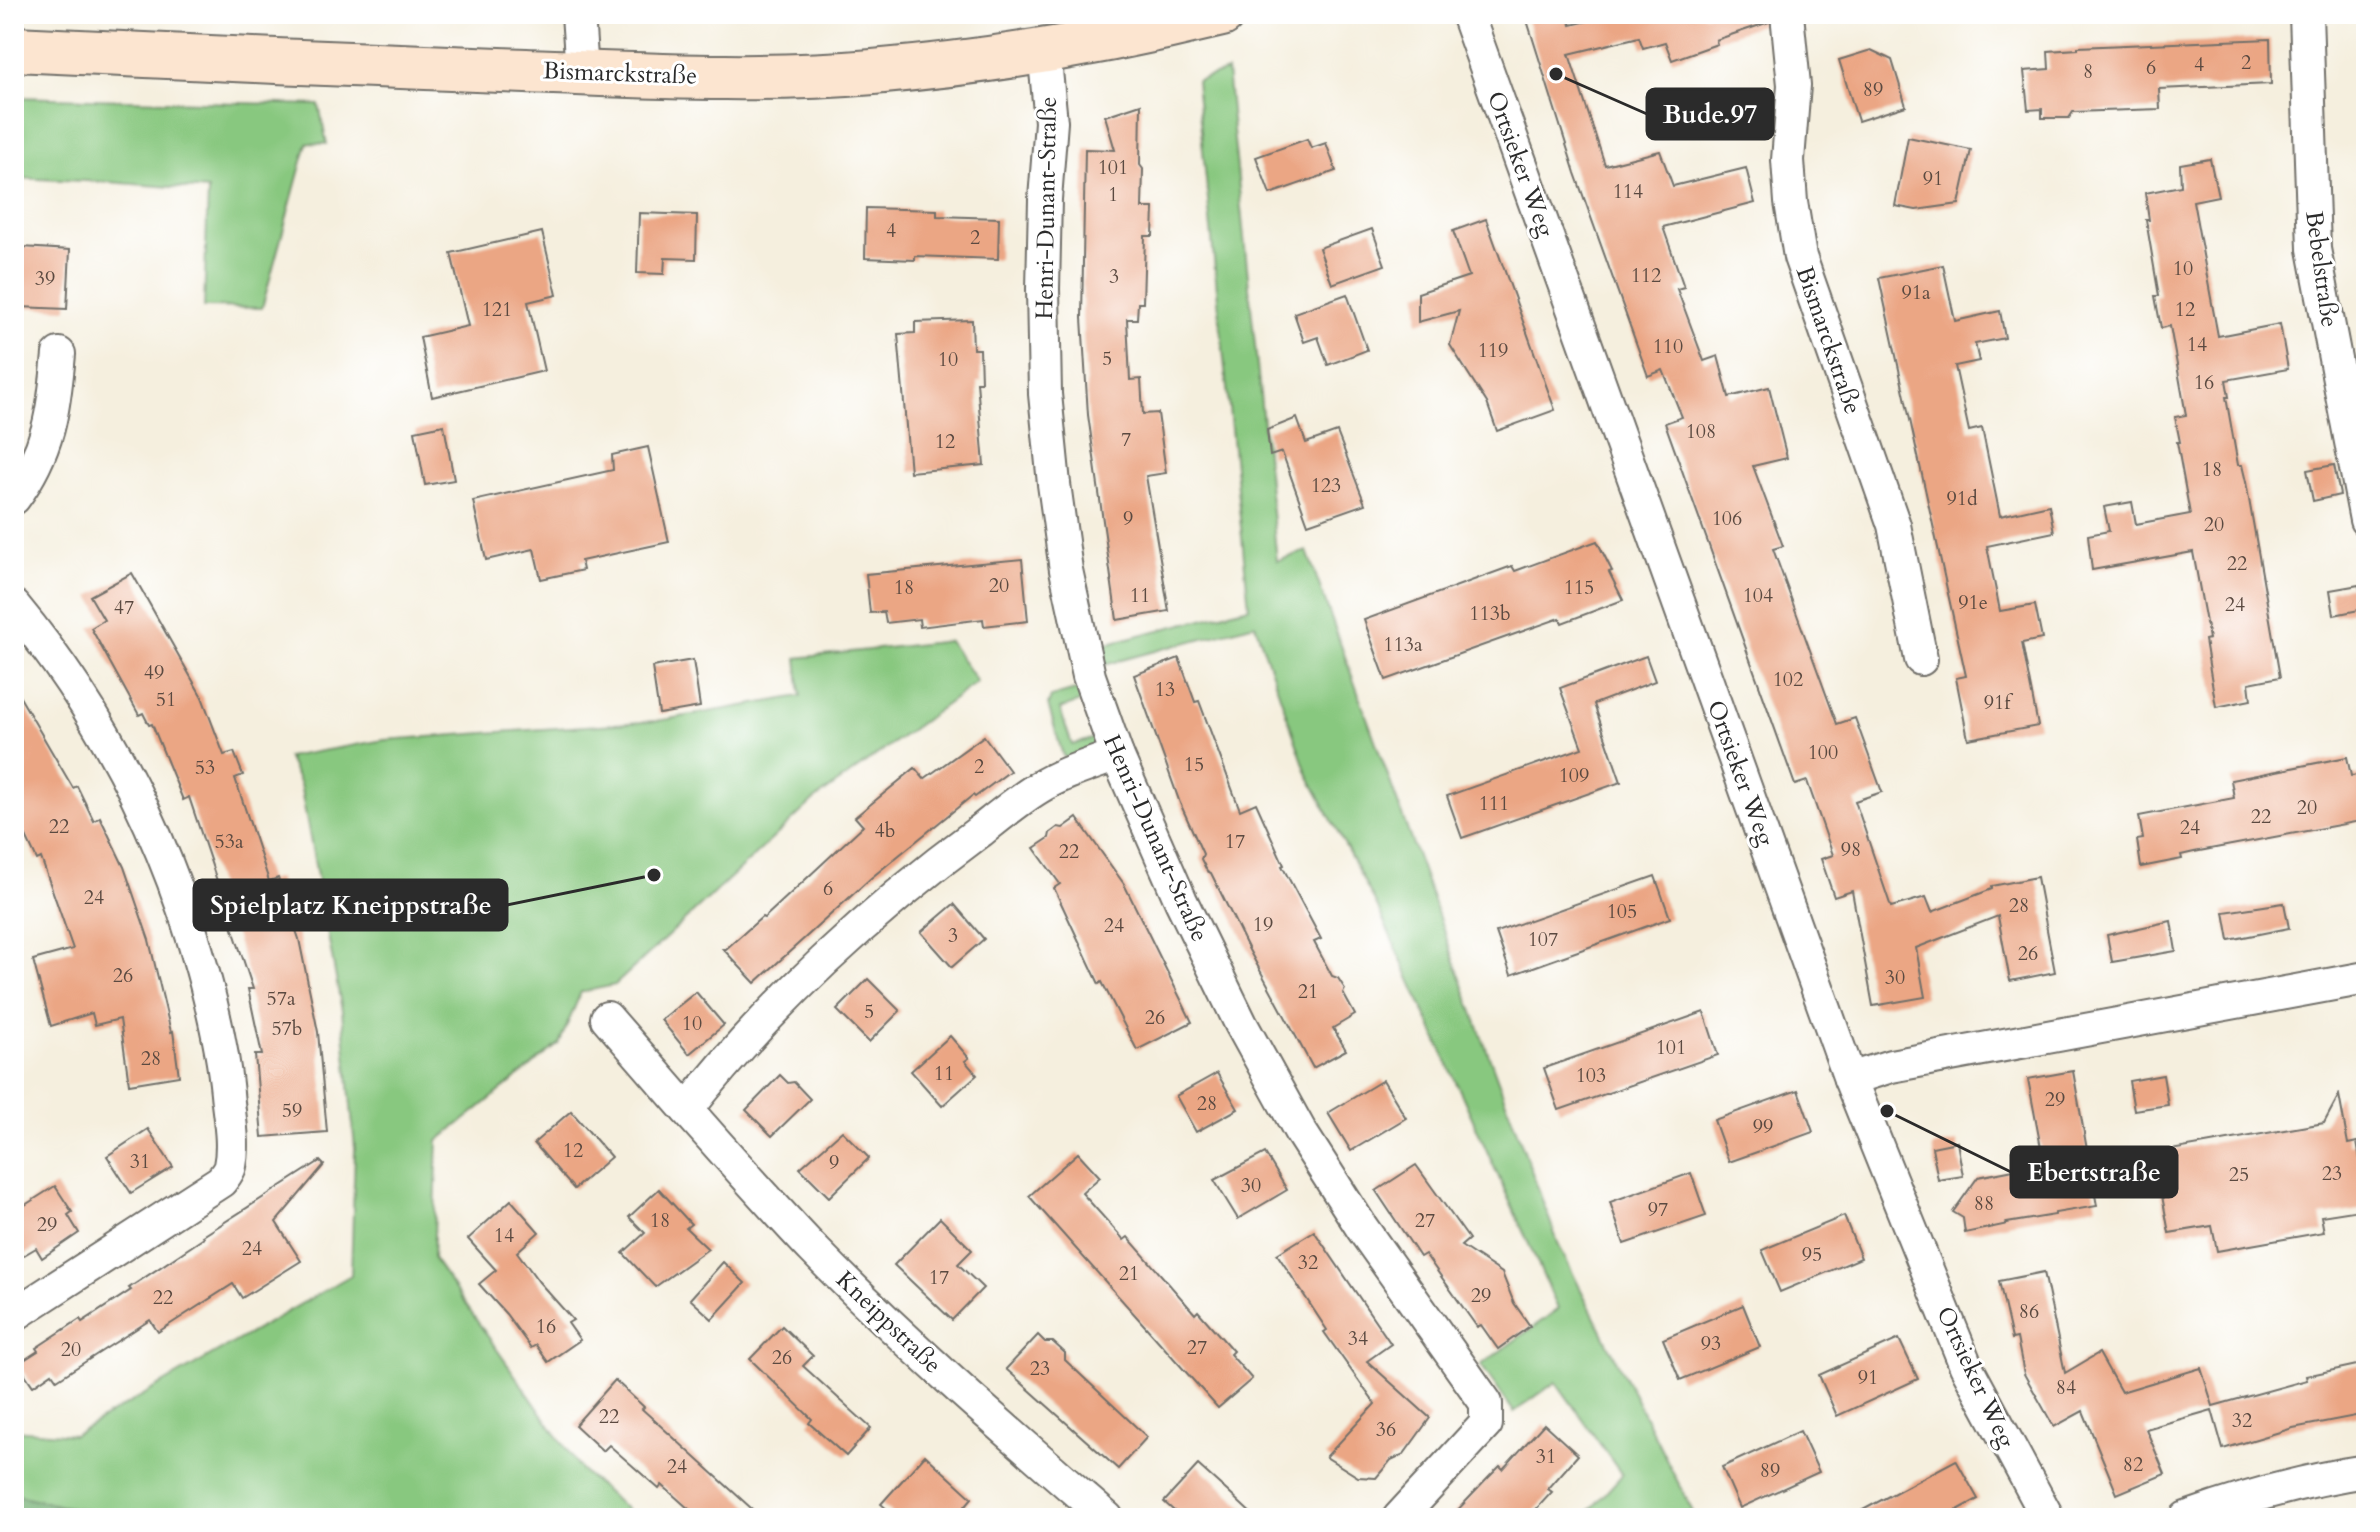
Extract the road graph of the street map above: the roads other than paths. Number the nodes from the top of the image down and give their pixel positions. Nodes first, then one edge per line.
1 (578, 14) edge
2 (1222, 14) edge
3 (1467, 14) edge
4 (1787, 14) edge
5 (2306, 14) edge
6 (14, 49) edge
7 (1044, 50) junction
8 (582, 73) junction
9 (59, 354) dead end
10 (14, 498) edge
11 (2366, 520) edge
12 (14, 606) edge
13 (1921, 659) dead end
14 (1117, 755) junction
15 (2366, 978) edge
16 (607, 1018) dead end
17 (1850, 1079) junction
18 (687, 1110) junction
19 (14, 1315) edge
20 (2366, 1471) edge
21 (1107, 1518) edge
22 (1399, 1518) edge
23 (2048, 1518) edge
24 (2186, 1518) edge

1 - 8 street
2 - 7 main road, Bismarckstraße
3 - 17 street, Ortsieker Weg
4 - 13 street, Bismarckstraße
5 - 11 street, Bebelstraße
6 - 8 main road, Bismarckstraße
7 - 8 main road, Bismarckstraße
7 - 14 street, Henri-Dunant-Straße
9 - 10 street
12 - 19 street
14 - 18 street
14 - 22 street, Henri-Dunant-Straße
15 - 17 street
16 - 18 street, Kneippstraße
17 - 23 street, Ortsieker Weg
18 - 21 street, Kneippstraße
20 - 24 street

